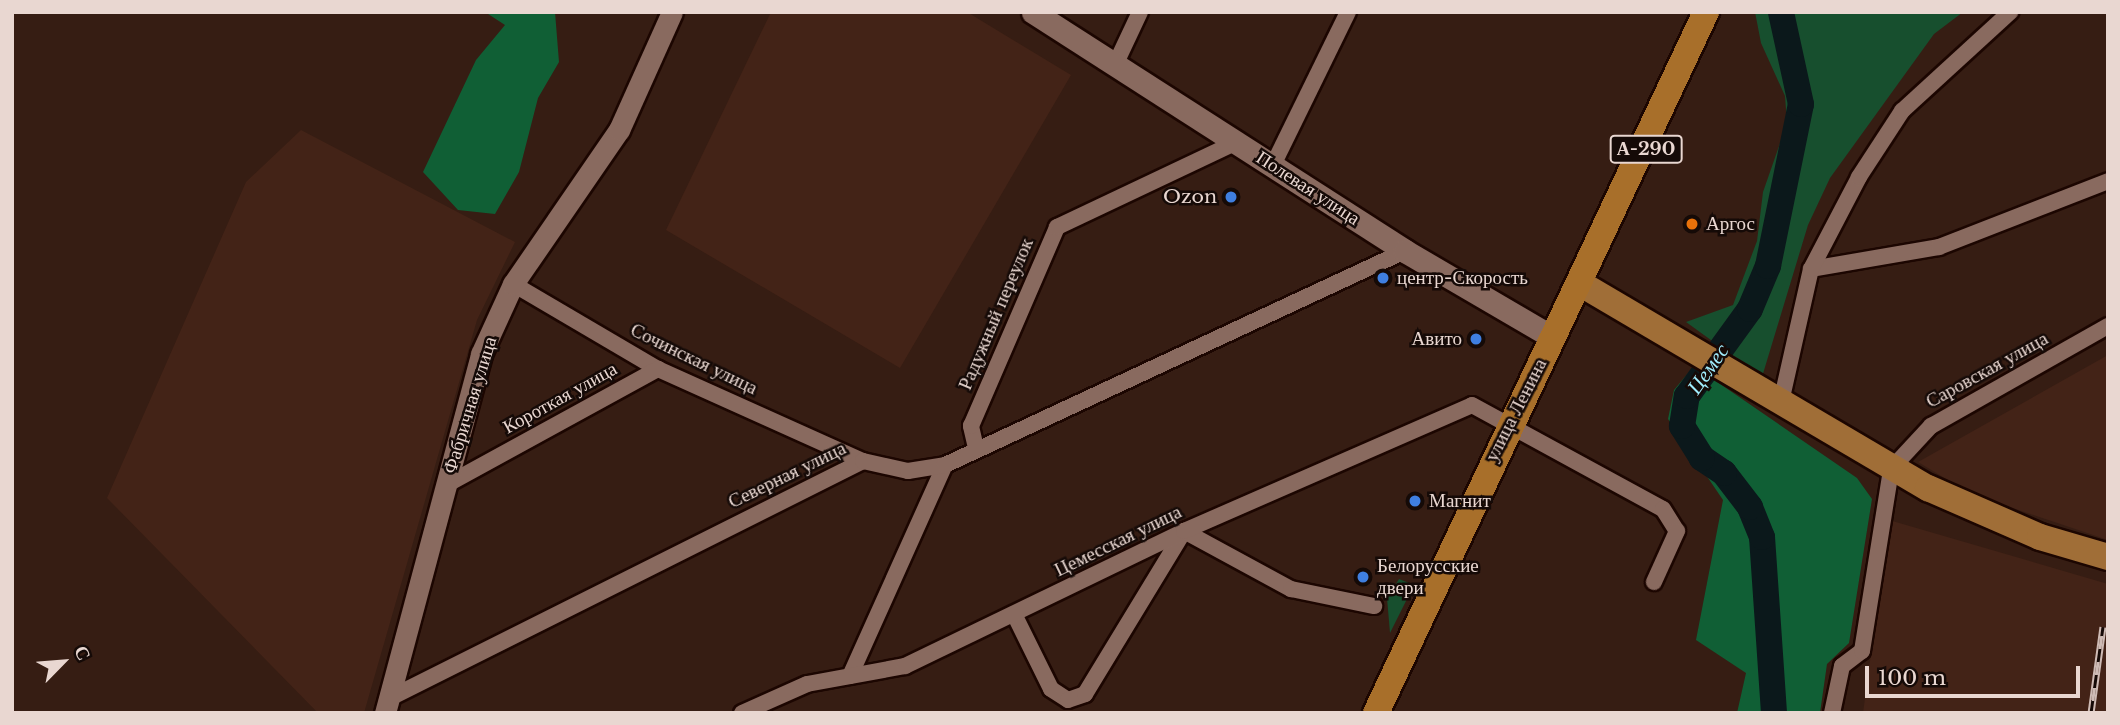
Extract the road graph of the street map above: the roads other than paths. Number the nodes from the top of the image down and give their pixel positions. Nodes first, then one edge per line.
1 (672, 12) edge
2 (1033, 12) edge
3 (1140, 12) edge
4 (1348, 12) edge
5 (1706, 12) edge
6 (2010, 12) edge
7 (1115, 63) junction
8 (1237, 142) junction
9 (1273, 165) junction
10 (2108, 181) edge
11 (1405, 251) junction
12 (1811, 269) junction
13 (513, 284) junction
14 (1581, 284) junction
15 (2108, 326) edge
16 (1552, 337) junction
17 (658, 369) junction
18 (1781, 402) junction
19 (1507, 424) junction
20 (976, 448) junction
21 (863, 461) junction
22 (945, 465) junction
23 (1894, 465) junction
24 (446, 485) junction
25 (1184, 531) junction
26 (2108, 556) edge
27 (1654, 582) dead end
28 (1374, 606) dead end
29 (1014, 616) junction
30 (850, 676) junction
31 (387, 706) edge
32 (742, 713) edge
33 (1376, 713) edge
34 (1832, 713) edge

1 - 13 street, Фабричная улица
2 - 7 main road, Полевая улица
3 - 7 street
4 - 9 street
5 - 14 highway, А-290
6 - 12 street
7 - 8 main road, Полевая улица
8 - 9 main road, Полевая улица
8 - 20 street, Радужный переулок
9 - 11 main road, Полевая улица
10 - 12 street
11 - 16 main road, Полевая улица
11 - 20 street, Северная улица
12 - 18 street
13 - 17 street, Сочинская улица
13 - 24 street, Фабричная улица
14 - 16 highway, улица Ленина
14 - 18 main road
15 - 23 street, Саровская улица
16 - 19 highway, улица Ленина
17 - 21 street, Сочинская улица
17 - 24 street, Короткая улица
18 - 23 main road
19 - 25 street, Цемесская улица
19 - 27 street
19 - 33 highway, улица Ленина
20 - 22 street, Северная улица
21 - 22 street, Северная улица
21 - 31 street, Северная улица
22 - 30 street
23 - 26 main road
23 - 34 street
24 - 31 street, Фабричная улица
25 - 28 street
25 - 29 street, Цемесская улица
25 - 29 street
29 - 30 street, Цемесская улица
30 - 32 street, Цемесская улица

